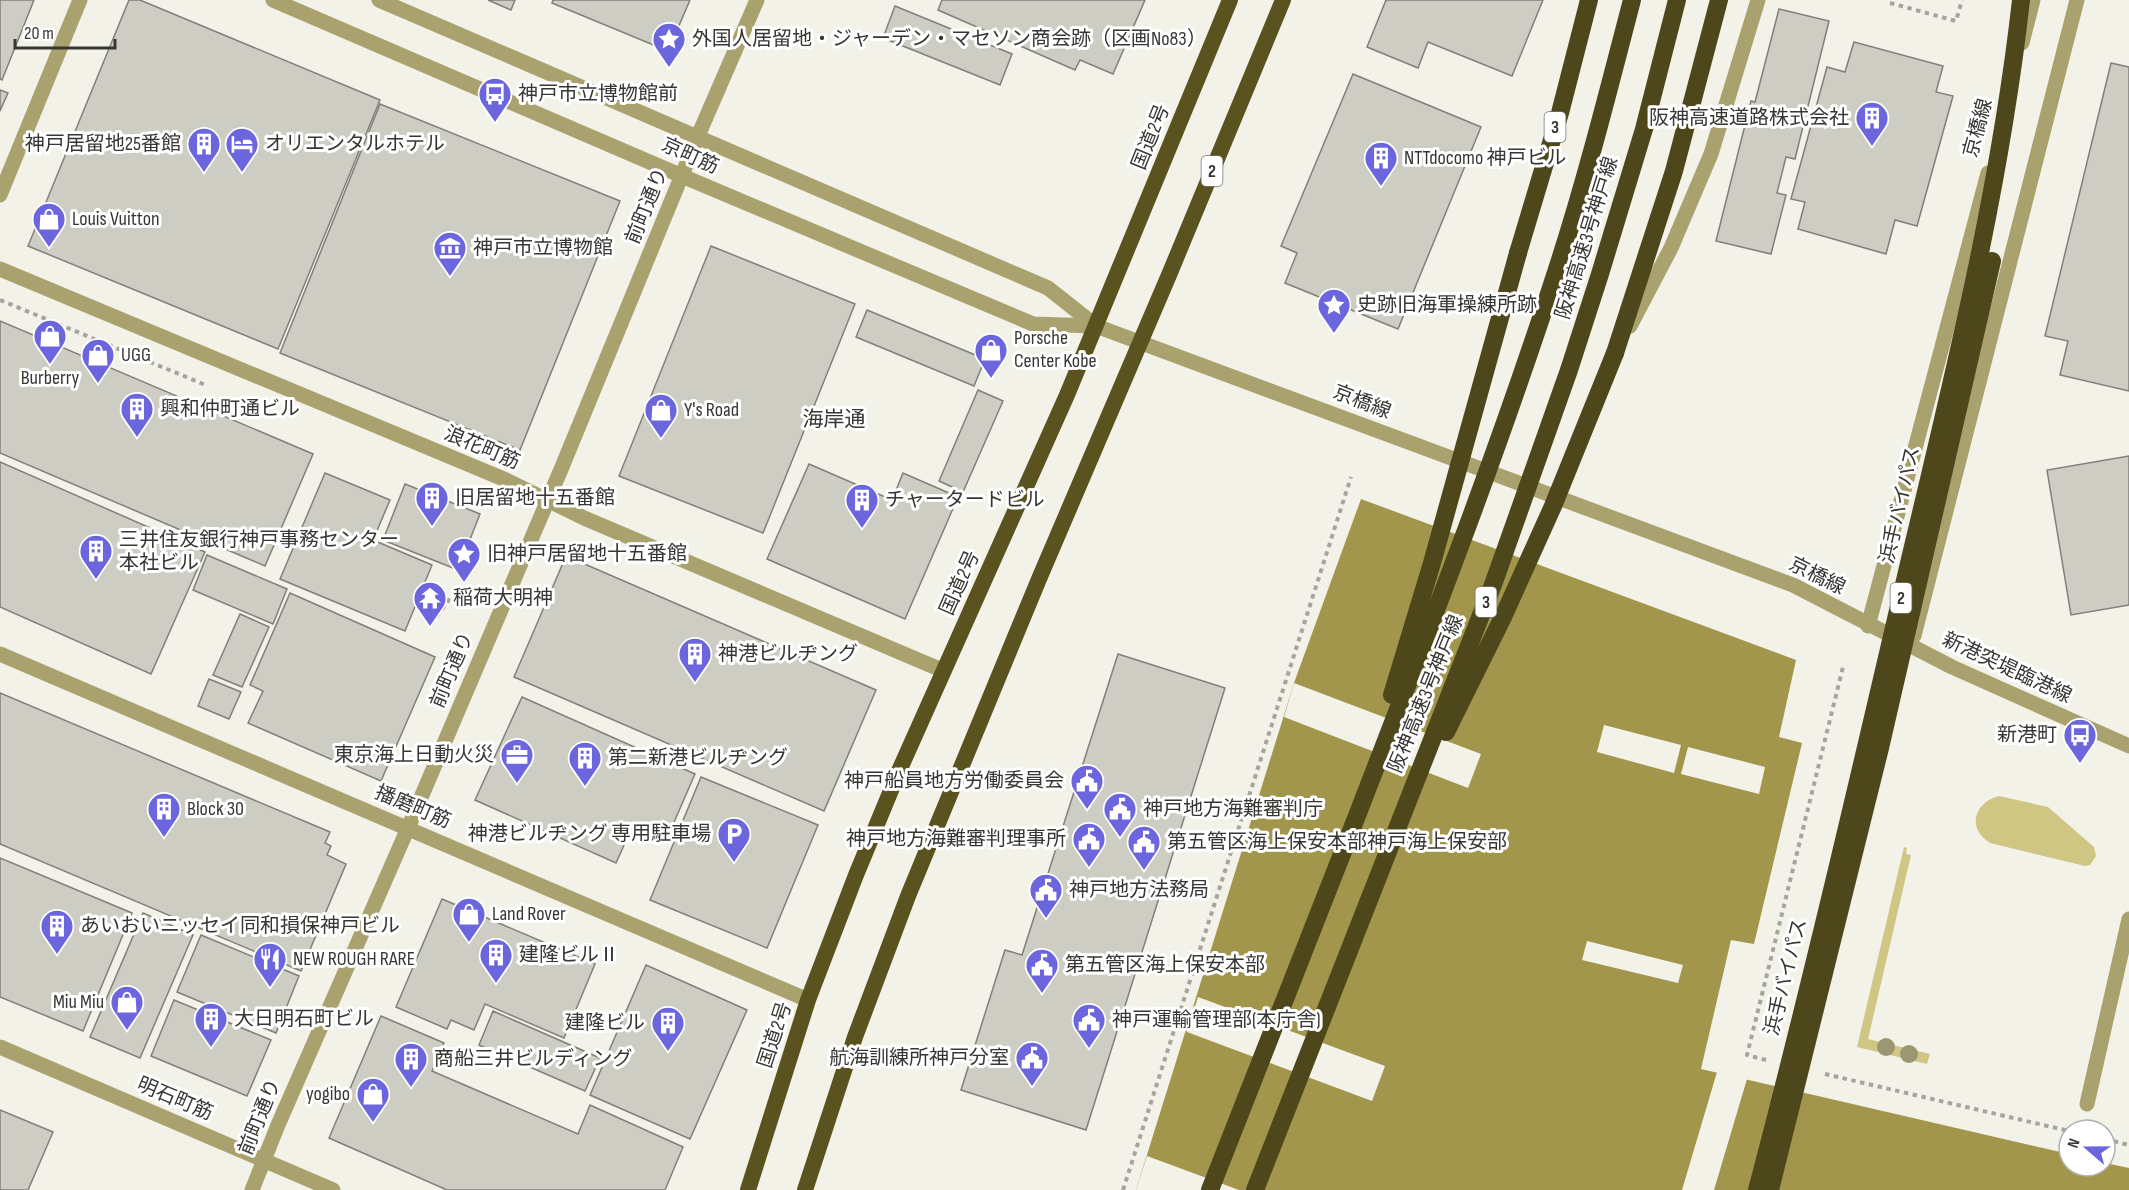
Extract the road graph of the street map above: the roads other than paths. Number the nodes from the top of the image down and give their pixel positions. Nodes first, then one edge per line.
1 (80, 0) edge
2 (273, 0) edge
3 (379, 0) edge
4 (757, 0) edge
5 (1230, 0) edge
6 (1283, 0) edge
7 (1589, 0) edge
8 (1632, 0) edge
9 (1677, 0) edge
10 (1719, 0) edge
11 (1758, 0) edge
12 (2021, 0) edge
13 (2033, 0) edge
14 (2077, 0) edge
15 (698, 136) junction
16 (682, 176) junction
17 (0, 195) edge
18 (0, 270) edge
19 (1096, 326) junction
20 (1140, 341) junction
21 (1615, 353) junction
22 (547, 501) junction
23 (1868, 626) junction
24 (1912, 647) junction
25 (0, 654) edge
26 (944, 671) junction
27 (2129, 746) edge
28 (1353, 826) junction
29 (408, 828) junction
30 (1390, 843) junction
31 (2129, 919) edge
32 (808, 1000) junction
33 (0, 1047) edge
34 (2087, 1104) dead end
35 (265, 1161) junction
36 (252, 1190) edge
37 (333, 1190) edge
38 (748, 1190) edge
39 (805, 1190) edge
40 (1210, 1190) edge
41 (1255, 1190) edge
42 (1757, 1190) edge
43 (1770, 1190) edge

1 - 17 street
2 - 16 street, 京町筋
3 - 15 street, 京町筋
4 - 15 street, 前町通り
5 - 19 highway, 国道2号
6 - 20 highway, 2
7 - 28 highway, 3, bridge
8 - 28 highway, 阪神高速3号神戸線 / 3, bridge
9 - 30 highway, 阪神高速3号神戸線 / 3, bridge
10 - 21 highway, 3
11 - 21 street
12 - 42 highway, 浜手バイパス / 2, bridge
13 - 23 street, 京橋線
13 - 43 highway, 浜手バイパス / 2, bridge
14 - 24 street
15 - 16 street, 前町通り
15 - 19 street, 京町筋
16 - 19 street, 京町筋
16 - 22 street, 前町通り
18 - 22 street, 浪花町筋
19 - 20 street, 京町筋
19 - 26 highway, 国道2号
20 - 23 street, 京橋線
20 - 39 highway, 2
21 - 30 highway, 3, bridge
22 - 26 street, 浪花町筋
22 - 29 street, 前町通り
23 - 24 street, 新港突堤臨港線
24 - 27 street, 新港突堤臨港線
25 - 29 street, 播磨町筋
26 - 32 highway, 国道2号
28 - 40 highway, 阪神高速3号神戸線 / 3
29 - 32 street, 播磨町筋
29 - 35 street, 前町通り
30 - 41 highway, 阪神高速3号神戸線 / 3, bridge
31 - 34 street
32 - 38 highway, 国道2号
33 - 35 street, 明石町筋
35 - 36 street, 前町通り
35 - 37 street, 明石町筋

